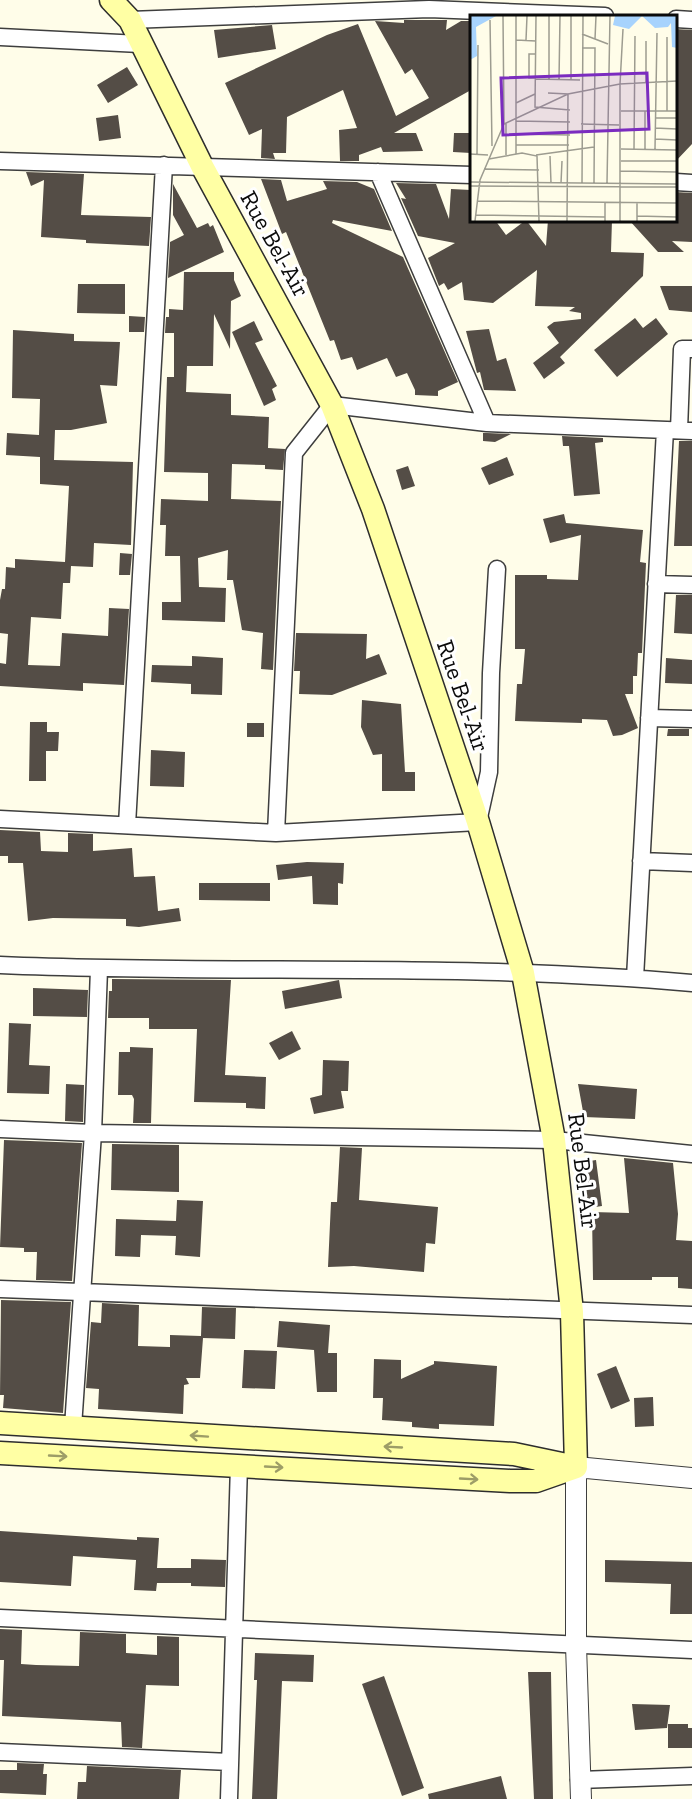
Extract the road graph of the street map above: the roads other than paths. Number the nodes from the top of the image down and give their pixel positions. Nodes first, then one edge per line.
1 (111, 0) edge
2 (581, 15) edge
3 (677, 19) edge
4 (130, 20) junction
5 (692, 20) edge
6 (0, 37) edge
7 (140, 44) junction
8 (0, 161) edge
9 (164, 165) junction
10 (202, 166) junction
11 (378, 172) junction
12 (470, 176) edge
13 (677, 182) edge
14 (692, 183) edge
15 (692, 349) edge
16 (332, 405) junction
17 (487, 423) junction
18 (679, 430) edge
19 (497, 569) dead end
20 (656, 584) junction
21 (692, 585) edge
22 (649, 718) junction
23 (692, 719) edge
24 (0, 819) edge
25 (478, 822) junction
26 (127, 825) junction
27 (276, 833) junction
28 (641, 861) junction
29 (692, 863) edge
30 (0, 965) edge
31 (99, 969) junction
32 (523, 973) junction
33 (635, 978) junction
34 (692, 983) edge
35 (0, 1129) edge
36 (93, 1133) junction
37 (554, 1140) junction
38 (692, 1154) edge
39 (0, 1289) edge
40 (83, 1292) junction
41 (572, 1312) junction
42 (692, 1315) edge
43 (0, 1423) edge
44 (73, 1427) junction
45 (0, 1453) edge
46 (239, 1465) junction
47 (576, 1467) junction
48 (692, 1478) edge
49 (0, 1618) edge
50 (234, 1630) junction
51 (576, 1645) junction
52 (692, 1650) edge
53 (0, 1752) edge
54 (230, 1762) junction
55 (692, 1776) edge
56 (580, 1789) edge
57 (229, 1799) edge

1 - 4 main road, Rue Bel-Air
2 - 4 street
3 - 5 street
4 - 7 main road, Rue Bel-Air
6 - 7 street
7 - 10 main road, Rue Bel-Air
8 - 9 street
9 - 10 street
9 - 26 street
10 - 11 street
10 - 16 main road, Rue Bel-Air
11 - 12 street
11 - 17 street
13 - 14 street
15 - 18 street
16 - 17 street
16 - 25 main road, Rue Bel-Air
16 - 27 street
17 - 18 street
18 - 20 street
19 - 25 street
20 - 21 street
20 - 22 street
22 - 23 street
22 - 28 street
24 - 26 street
25 - 27 street
25 - 32 main road, Rue Bel-Air
26 - 27 street
28 - 29 street
28 - 33 street
30 - 31 street
31 - 32 street
31 - 36 street
32 - 33 street
32 - 37 main road, Rue Bel-Air
33 - 34 street
35 - 36 street
36 - 37 street
36 - 40 street
37 - 38 street
37 - 41 main road, Rue Bel-Air
39 - 40 street
40 - 41 street
40 - 44 street
41 - 42 street
41 - 47 main road, Rue Bel-Air
43 - 44 main road
47 -> 44 main road
45 -> 46 main road
46 -> 47 main road
46 - 50 street
47 - 48 street
47 - 51 street
49 - 50 street
50 - 51 street
50 - 54 street
51 - 52 street
51 - 56 street
53 - 54 street
54 - 57 street
55 - 56 street

